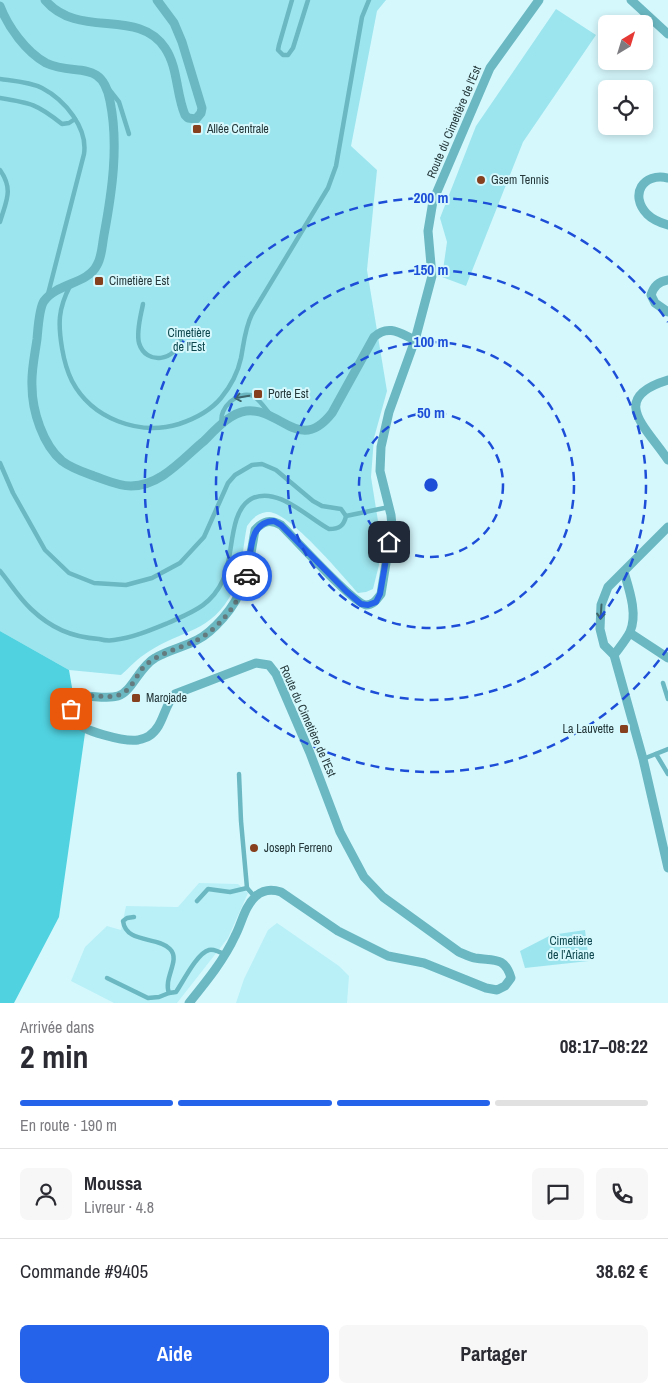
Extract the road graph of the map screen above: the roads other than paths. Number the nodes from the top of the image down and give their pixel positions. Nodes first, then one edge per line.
1 (45, 0) edge
2 (157, 0) edge
3 (292, 0) edge
4 (308, 0) edge
5 (369, 0) edge
6 (539, 0) edge
7 (631, 0) edge
8 (0, 6) edge
9 (668, 34) edge
10 (0, 79) edge
11 (108, 88) junction
12 (0, 98) edge
13 (75, 119) junction
14 (129, 134) dead end
15 (0, 170) edge
16 (668, 178) edge
17 (0, 222) edge
18 (668, 225) edge
19 (668, 280) edge
20 (72, 283) junction
21 (47, 296) junction
22 (143, 304) dead end
23 (668, 312) edge
24 (181, 339) dead end
25 (415, 340) junction
26 (668, 380) edge
27 (271, 417) junction
28 (222, 424) junction
29 (668, 460) edge
30 (0, 463) edge
31 (389, 507) junction
32 (346, 516) junction
33 (668, 527) edge
34 (0, 571) edge
35 (624, 572) junction
36 (630, 633) junction
37 (614, 655) junction
38 (668, 658) edge
39 (663, 683) dead end
40 (668, 699) edge
41 (668, 748) edge
42 (656, 754) junction
43 (643, 759) junction
44 (239, 774) dead end
45 (668, 774) edge
46 (668, 868) edge
47 (247, 888) junction
48 (255, 897) junction
49 (197, 900) dead end
50 (134, 917) dead end
51 (224, 955) junction
52 (107, 978) dead end
53 (169, 994) junction
54 (189, 1003) edge

1 - 2 street
3 - 4 lane
5 - 20 lane
6 - 25 street, Route du Cimetière de l'Est
7 - 9 street
8 - 11 street
10 - 13 lane
11 - 14 lane
11 - 20 street
12 - 13 lane
13 - 21 lane
15 - 17 lane
16 - 18 street
19 - 23 street
20 - 21 street
21 - 28 street
22 - 24 lane
25 - 27 street
25 - 31 street, Route du Cimetière de l'Est
26 - 29 street
27 - 28 street
27 -> 28 lane
30 - 32 lane
31 - 32 lane
31 - 48 street, Route du Cimetière de l'Est
32 - 34 lane
33 - 35 street
35 - 36 street
35 -> 37 street
36 - 37 street
36 - 38 street
37 - 43 street
39 - 40 lane
41 - 42 lane
42 - 43 lane
42 - 45 lane
43 - 46 street
44 - 47 lane
47 - 48 lane
47 - 49 lane
48 - 51 street
50 - 53 lane
51 - 53 lane
51 - 54 street
52 - 53 lane

